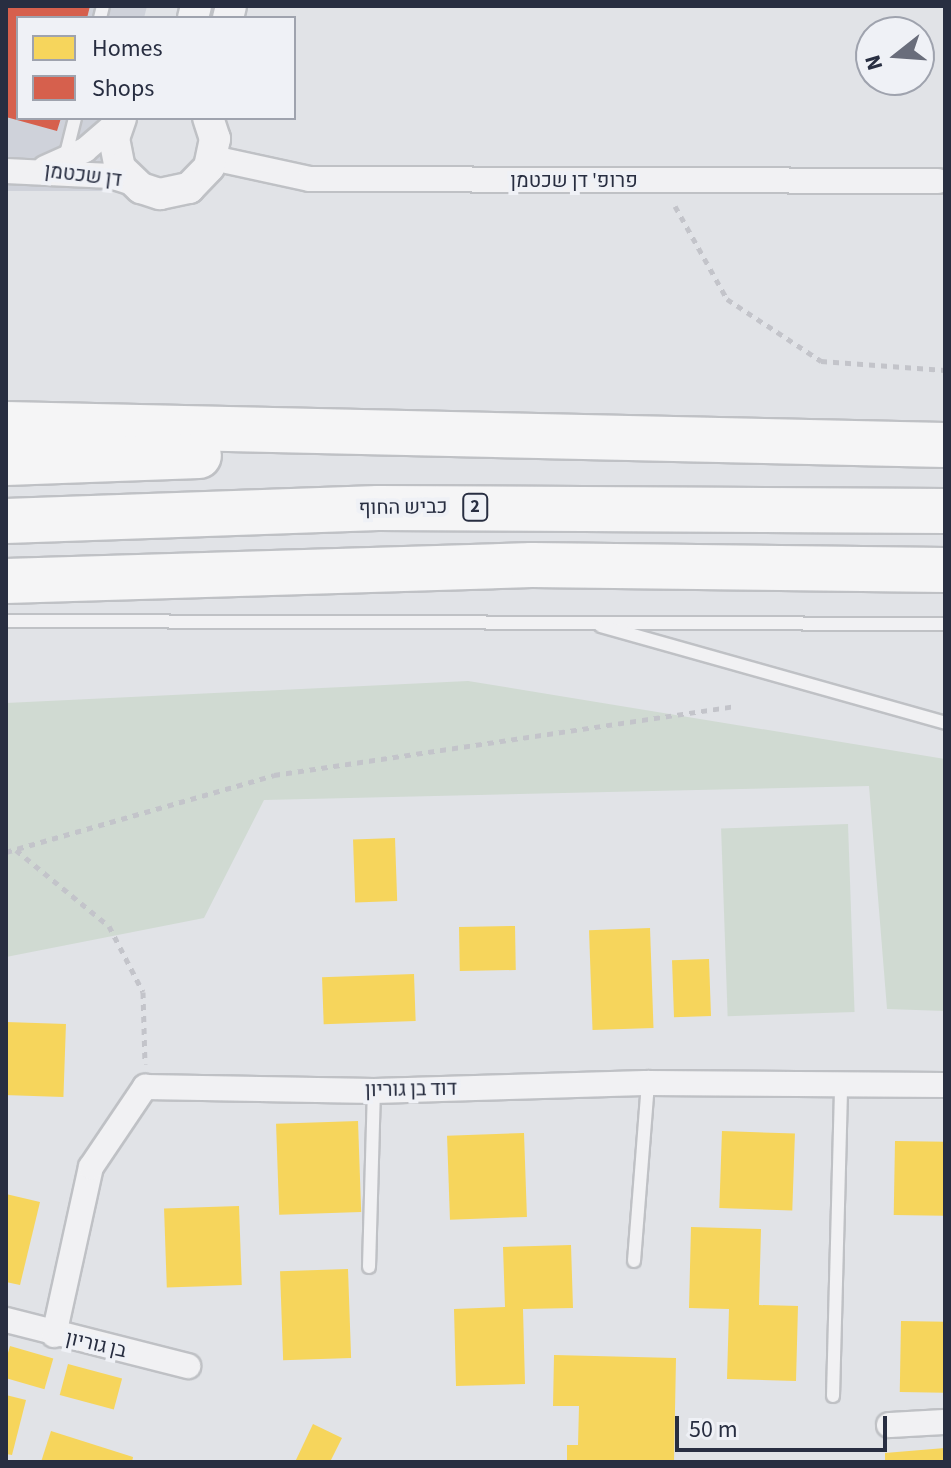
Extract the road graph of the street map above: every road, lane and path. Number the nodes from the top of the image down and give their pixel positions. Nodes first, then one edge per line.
1 (74, 120) edge
2 (119, 120) edge
3 (120, 120) edge
4 (211, 131) edge
5 (62, 166) junction
6 (6, 171) edge
7 (661, 181) junction
8 (938, 181) dead end
9 (133, 183) junction
10 (945, 370) edge
11 (6, 424) edge
12 (813, 443) junction
13 (945, 445) edge
14 (6, 463) edge
15 (945, 511) edge
16 (6, 521) edge
17 (945, 570) edge
18 (6, 581) edge
19 (6, 621) edge
20 (562, 621) junction
21 (945, 624) edge
22 (735, 706) dead end
23 (945, 723) edge
24 (16, 849) junction
25 (6, 852) edge
26 (648, 1083) junction
27 (841, 1084) junction
28 (945, 1085) edge
29 (145, 1087) junction
30 (374, 1091) junction
31 (634, 1261) dead end
32 (369, 1267) dead end
33 (6, 1320) edge
34 (54, 1335) junction
35 (188, 1366) dead end
36 (833, 1396) dead end
37 (945, 1422) edge
38 (889, 1425) dead end

1 - 5 lane
2 - 5 street, דן שכטמן
3 - 9 street
4 - 7 street, פרופ' דן שכטמן
4 - 9 street
5 - 6 street, דן שכטמן
5 - 9 street, דן שכטמן
7 - 8 street, פרופ' דן שכטמן
7 - 10 path
11 - 12 highway
12 - 13 highway
12 - 14 highway
15 - 16 highway, כביש החוף / 2
17 - 18 highway
19 - 20 lane
20 - 21 lane
20 - 23 lane
22 - 24 path
24 - 25 path
24 - 29 path
26 - 27 street, דוד בן גוריון
26 - 30 street, דוד בן גוריון
26 - 31 lane
27 - 28 street, דוד בן גוריון
27 - 36 lane
29 - 30 street, דוד בן גוריון
29 - 34 street
30 - 32 lane
33 - 34 street, בן גוריון
34 - 35 street, בן גוריון
37 - 38 street

